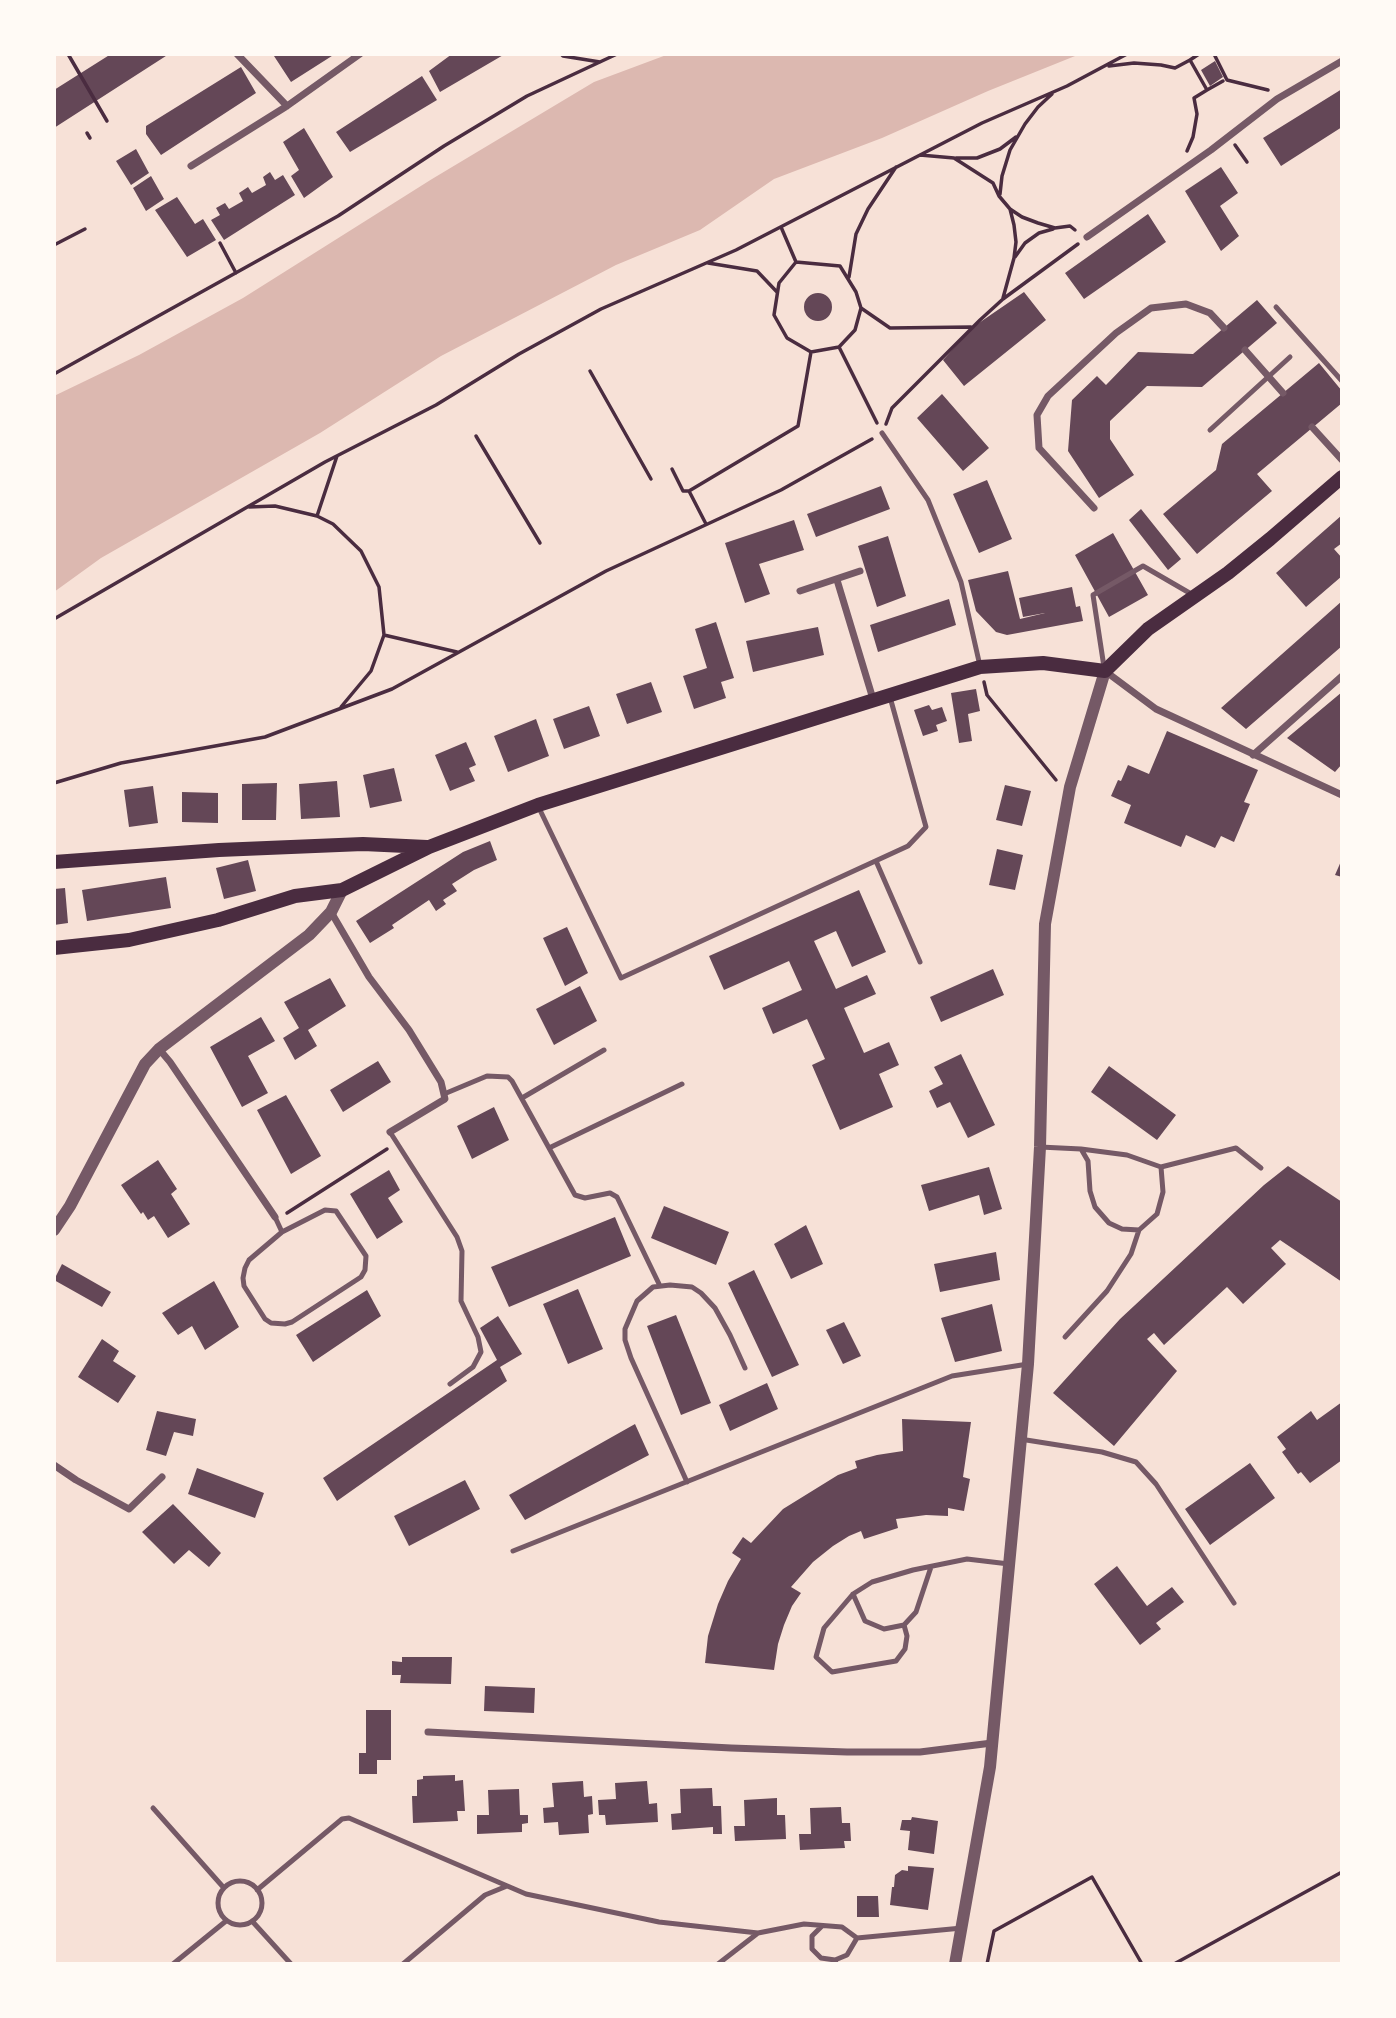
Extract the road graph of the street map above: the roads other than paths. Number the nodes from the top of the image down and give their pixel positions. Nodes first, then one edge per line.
1 (237, 54) edge
2 (360, 54) edge
3 (1342, 61) edge
4 (287, 106) junction
5 (191, 166) dead end
6 (1087, 237) road end
7 (1276, 306) dead end
8 (1224, 328) dead end
9 (1245, 350) dead end
10 (1290, 357) dead end
11 (1268, 377) junction
12 (1342, 381) edge
13 (1283, 393) dead end
14 (1312, 428) dead end
15 (1210, 430) dead end
16 (882, 433) road end
17 (1342, 460) edge
18 (1342, 477) edge
19 (1094, 508) dead end
20 (860, 571) dead end
21 (837, 580) junction
22 (800, 591) dead end
23 (1195, 596) junction
24 (980, 667) junction
25 (1105, 671) junction
26 (1342, 676) edge
27 (890, 694) junction
28 (873, 699) junction
29 (1253, 755) junction
30 (1342, 795) edge
31 (538, 805) junction
32 (429, 847) junction
33 (876, 861) junction
34 (54, 862) edge
35 (342, 890) junction
36 (331, 912) junction
37 (54, 948) edge
38 (920, 962) dead end
39 (159, 1049) junction
40 (604, 1051) dead end
41 (682, 1084) dead end
42 (444, 1094) junction
43 (522, 1098) junction
44 (390, 1132) joint
45 (1040, 1147) junction
46 (549, 1148) junction
47 (1081, 1149) junction
48 (1161, 1167) junction
49 (1261, 1168) dead end
50 (275, 1217) joint
51 (54, 1230) edge
52 (1139, 1230) junction
53 (282, 1232) junction
54 (660, 1286) junction
55 (1065, 1337) dead end
56 (1028, 1364) junction
57 (745, 1368) dead end
58 (450, 1384) dead end
59 (1020, 1439) junction
60 (54, 1465) edge
61 (162, 1477) dead end
62 (687, 1482) junction
63 (513, 1551) dead end
64 (1009, 1563) junction
65 (932, 1567) junction
66 (853, 1594) junction
67 (1234, 1602) dead end
68 (904, 1625) junction
69 (428, 1732) dead end
70 (992, 1743) junction
71 (153, 1808) dead end
72 (507, 1886) junction
73 (224, 1888) junction
74 (257, 1891) junction
75 (226, 1921) junction
76 (252, 1921) junction
77 (822, 1926) junction
78 (961, 1928) junction
79 (758, 1933) junction
80 (856, 1938) junction
81 (836, 1962) edge
82 (173, 1964) edge
83 (291, 1964) edge
84 (402, 1964) edge
85 (718, 1964) edge
86 (955, 1964) edge

1 - 4 street
2 - 4 street
3 - 6 street
4 - 5 street
7 - 12 lane
8 - 19 street
9 - 11 street
10 - 11 lane
11 - 13 street
11 - 15 lane
14 - 17 street
16 - 24 lane
18 - 23 main road
20 - 21 street
21 - 22 street
21 - 28 street
23 - 25 main road
23 - 25 lane
24 - 25 main road
24 - 27 main road
25 - 29 street
25 - 45 street
26 - 29 street
27 - 28 main road
27 - 33 lane
28 - 31 main road
29 - 30 street
31 - 32 main road
31 - 33 lane
32 - 34 main road
32 - 35 main road
33 - 38 lane
35 - 36 street
35 - 37 main road
36 - 39 street
36 - 42 street
39 - 50 street
39 - 51 street
40 - 43 lane
41 - 46 lane
42 - 43 lane
42 - 44 street
43 - 46 lane
44 - 58 lane
45 - 47 lane
45 - 56 street
46 - 54 lane
47 - 48 lane
47 - 52 lane
48 - 49 lane
48 - 52 lane
50 - 53 lane
52 - 55 lane
53 - 53 lane
54 - 57 lane
54 - 62 lane
56 - 59 street
56 - 62 lane
59 - 64 street
59 - 67 lane
60 - 61 street
62 - 63 lane
64 - 65 lane
64 - 70 street
65 - 66 lane
65 - 68 lane
66 - 68 lane
66 - 68 lane
69 - 70 street
70 - 78 street
71 - 73 lane
72 - 74 lane
72 - 79 lane
72 - 84 lane
73 - 74 lane
73 - 75 lane
74 - 76 lane
75 - 76 lane
75 - 82 lane
76 - 83 lane
77 - 79 lane
77 - 80 lane
77 - 81 lane
78 - 80 lane
78 - 86 street
79 - 85 lane
80 - 81 lane

